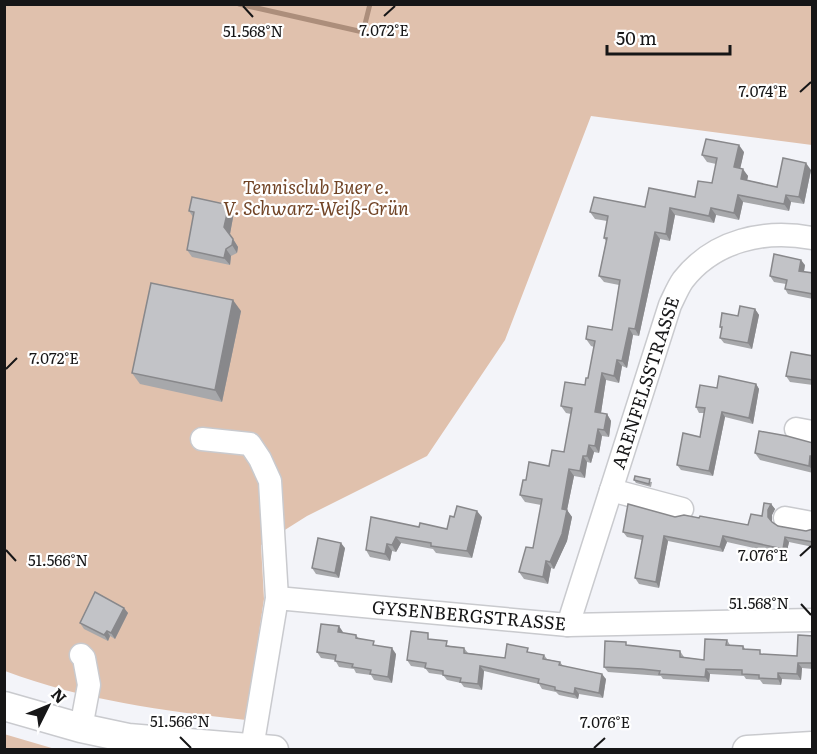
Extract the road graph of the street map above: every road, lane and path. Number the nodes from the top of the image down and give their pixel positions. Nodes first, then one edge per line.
1 (813, 238) edge
2 (202, 439) dead end
3 (611, 490) junction
4 (682, 508) dead end
5 (785, 518) dead end
6 (813, 523) edge
7 (277, 598) junction
8 (813, 620) edge
9 (568, 625) junction
10 (81, 655) dead end
11 (4, 688) edge
12 (4, 706) edge
13 (82, 720) junction
14 (813, 746) edge
15 (249, 748) edge
16 (747, 750) edge

1 - 3 street, ARENFELSSTRASSE
2 - 7 street
3 - 4 street
3 - 9 street, ARENFELSSTRASSE
5 - 6 street
7 - 9 street, GYSENBERGSTRASSE
7 - 15 street
8 - 9 street, GYSENBERGSTRASSE
10 - 13 street
11 - 13 main road
12 - 13 main road
13 - 15 main road
14 - 16 main road

